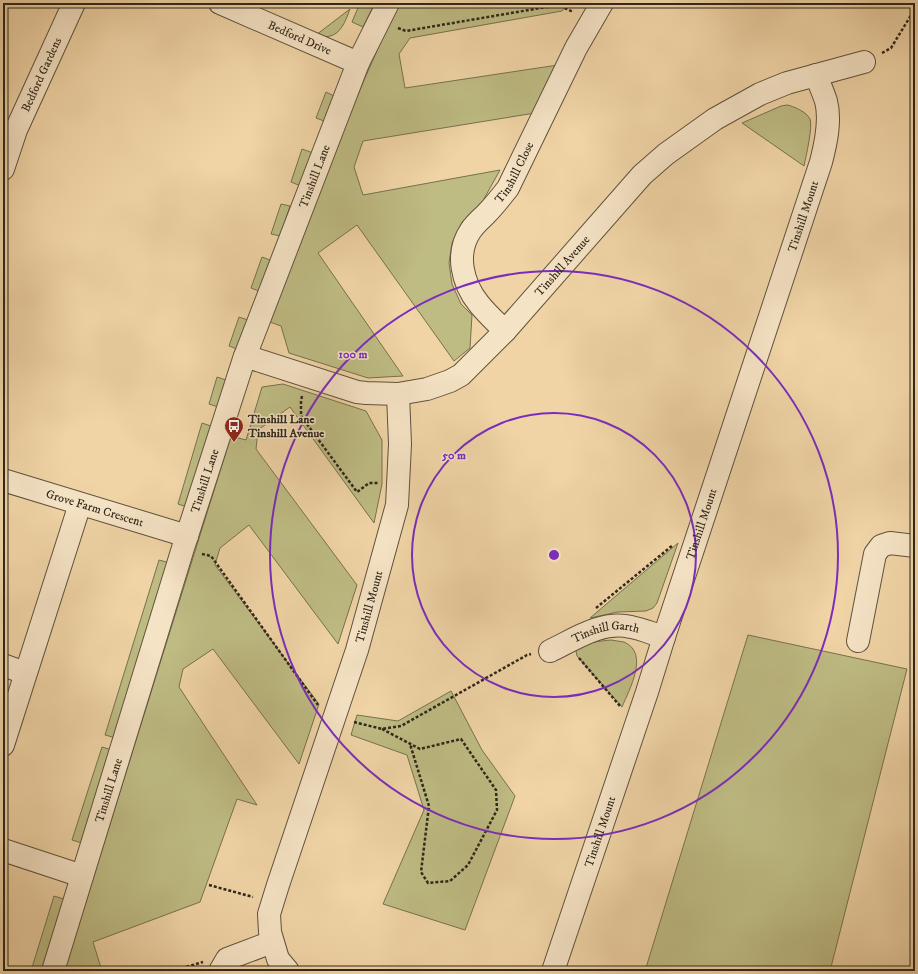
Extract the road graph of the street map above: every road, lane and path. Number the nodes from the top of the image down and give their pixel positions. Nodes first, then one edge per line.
1 (74, 3) edge
2 (220, 3) edge
3 (597, 11) edge
4 (383, 12) edge
5 (915, 13) edge
6 (864, 62) joint
7 (358, 63) junction
8 (816, 74) junction
9 (10, 128) edge
10 (3, 169) edge
11 (505, 331) junction
12 (245, 356) junction
13 (308, 376) junction
14 (398, 394) junction
15 (3, 480) edge
16 (398, 483) junction
17 (80, 504) junction
18 (695, 541) junction
19 (185, 542) junction
20 (915, 546) edge
21 (590, 631) junction
22 (664, 638) junction
23 (858, 641) dead end
24 (556, 648) junction
25 (3, 665) edge
26 (25, 673) junction
27 (333, 718) junction
28 (636, 724) junction
29 (382, 728) junction
30 (410, 744) junction
31 (3, 745) edge
32 (3, 850) edge
33 (82, 876) junction
34 (209, 885) dead end
35 (273, 902) junction
36 (272, 942) junction
37 (223, 965) edge
38 (53, 971) edge
39 (172, 971) edge
40 (288, 971) edge
41 (553, 971) edge

1 - 9 street, Bedford Gardens
2 - 7 street, Bedford Drive
3 - 4 path
3 - 11 street, Tinshill Close
4 - 7 street, Tinshill Lane
5 - 6 path
6 - 8 street, Tinshill Avenue
7 - 12 street, Tinshill Lane
8 - 11 street, Tinshill Avenue
8 - 18 street, Tinshill Mount
9 - 10 street, Bedford Gardens
11 - 14 street, Tinshill Avenue
12 - 13 street, Tinshill Avenue
12 - 19 street, Tinshill Lane
13 - 14 street, Tinshill Avenue
13 - 16 path
14 - 16 street, Tinshill Mount
15 - 17 street, Grove Farm Crescent
16 - 27 street, Tinshill Mount
17 - 19 street, Grove Farm Crescent
17 - 26 street
18 - 21 path
18 - 22 street, Tinshill Mount
19 - 27 path
19 - 33 street, Tinshill Lane
20 - 23 street
21 - 22 street, Tinshill Garth
21 - 24 street, Tinshill Garth
22 - 28 street, Tinshill Mount
24 - 28 path
24 - 29 path
25 - 26 street
26 - 31 street
27 - 29 path
27 - 35 street, Tinshill Mount
28 - 41 street, Tinshill Mount
29 - 30 path
30 - 30 path
32 - 33 street
33 - 38 street, Tinshill Lane
34 - 35 path
35 - 36 street, Tinshill Mount
36 - 37 street
36 - 40 street, Tinshill Mount
37 - 39 path

